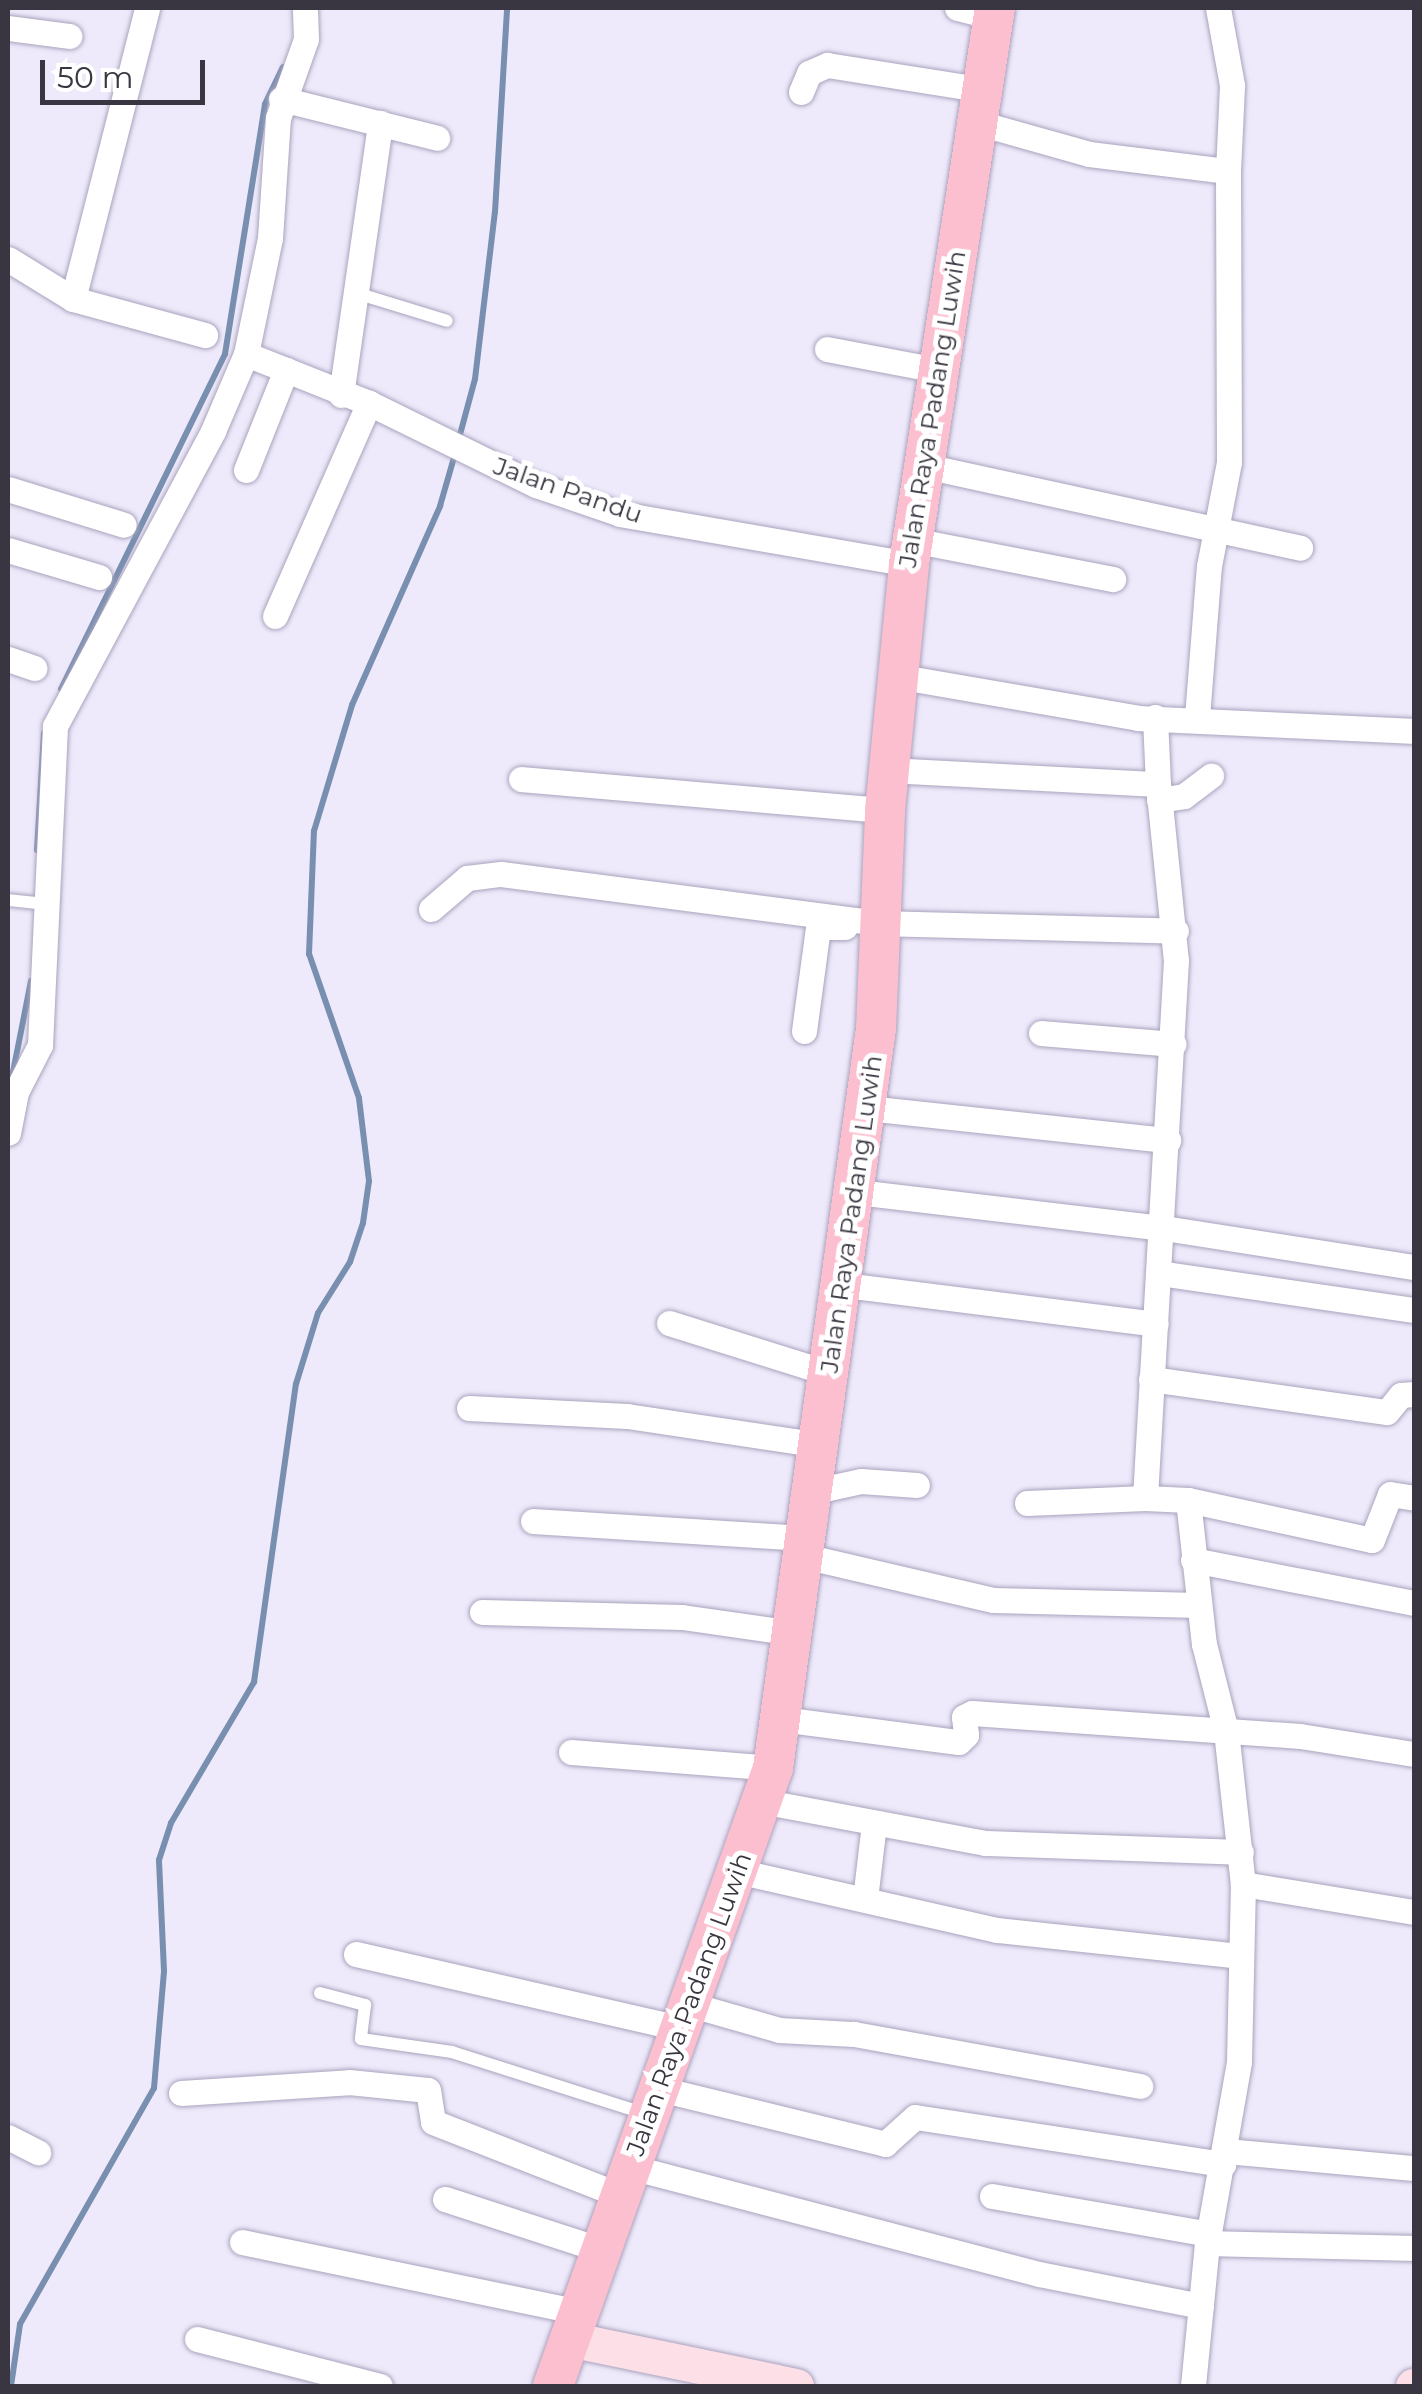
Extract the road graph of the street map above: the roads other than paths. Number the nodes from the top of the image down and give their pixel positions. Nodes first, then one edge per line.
1 (147, 8) edge
2 (306, 8) edge
3 (1218, 8) edge
4 (982, 11) edge
5 (55, 25) edge
6 (8, 28) edge
7 (801, 92) dead end
8 (282, 99) junction
9 (981, 106) junction
10 (380, 122) junction
11 (436, 138) dead end
12 (1228, 171) junction
13 (8, 261) edge
14 (351, 291) junction
15 (73, 299) junction
16 (447, 321) dead end
17 (206, 336) dead end
18 (827, 349) dead end
19 (246, 354) junction
20 (286, 370) junction
21 (937, 370) junction
22 (341, 396) junction
23 (369, 403) junction
24 (925, 466) junction
25 (246, 470) dead end
26 (8, 488) edge
27 (124, 525) dead end
28 (1215, 534) junction
29 (1300, 548) dead end
30 (8, 550) edge
31 (910, 552) junction
32 (99, 577) dead end
33 (1113, 579) dead end
34 (275, 616) dead end
35 (8, 659) edge
36 (34, 668) dead end
37 (896, 676) junction
38 (1155, 717) junction
39 (1197, 717) junction
40 (1414, 731) edge
41 (888, 770) junction
42 (1212, 776) dead end
43 (521, 779) dead end
44 (1159, 792) junction
45 (885, 810) junction
46 (8, 900) edge
47 (42, 904) junction
48 (431, 909) dead end
49 (880, 928) junction
50 (1176, 931) junction
51 (804, 1031) dead end
52 (1041, 1033) dead end
53 (1174, 1044) junction
54 (867, 1108) junction
55 (8, 1134) edge
56 (1168, 1140) junction
57 (857, 1192) junction
58 (1164, 1228) junction
59 (1414, 1267) edge
60 (1160, 1272) junction
61 (844, 1285) junction
62 (1414, 1310) edge
63 (669, 1323) dead end
64 (1156, 1324) junction
65 (829, 1373) junction
66 (1152, 1379) junction
67 (1414, 1394) edge
68 (470, 1408) dead end
69 (820, 1445) junction
70 (917, 1485) dead end
71 (815, 1491) junction
72 (1145, 1498) junction
73 (1414, 1498) edge
74 (1188, 1500) junction
75 (1027, 1502) dead end
76 (533, 1521) dead end
77 (806, 1547) junction
78 (1194, 1560) junction
79 (1414, 1602) edge
80 (1199, 1606) junction
81 (482, 1612) dead end
82 (793, 1633) junction
83 (781, 1719) junction
84 (1226, 1731) junction
85 (571, 1752) dead end
86 (1414, 1754) edge
87 (767, 1784) junction
88 (874, 1824) junction
89 (1241, 1852) junction
90 (738, 1871) junction
91 (1243, 1884) junction
92 (866, 1899) junction
93 (1414, 1912) edge
94 (356, 1954) dead end
95 (1239, 1956) junction
96 (320, 1994) dead end
97 (688, 2017) junction
98 (1140, 2086) dead end
99 (181, 2093) dead end
100 (655, 2102) junction
101 (8, 2136) edge
102 (38, 2152) dead end
103 (1224, 2158) junction
104 (1414, 2168) edge
105 (625, 2181) junction
106 (992, 2196) dead end
107 (445, 2200) dead end
108 (1208, 2238) junction
109 (242, 2242) dead end
110 (599, 2248) junction
111 (1414, 2248) edge
112 (1201, 2306) junction
113 (573, 2325) junction
114 (197, 2339) dead end
115 (380, 2386) edge
116 (553, 2386) edge
117 (796, 2386) edge
118 (1193, 2386) edge

1 - 15 street
2 - 8 street
3 - 12 street
4 - 9 main road, Jalan Raya Padang Luwih
5 - 6 street
7 - 9 street
8 - 10 street
8 - 19 street
9 - 12 street
9 - 21 main road, Jalan Raya Padang Luwih
10 - 11 street
10 - 14 street
12 - 28 street
13 - 15 street
14 - 16 lane
14 - 22 street
15 - 17 street
18 - 21 street
19 - 20 street, Jalan Pandu
19 - 47 street
20 - 22 street, Jalan Pandu
20 - 25 street
21 - 24 main road, Jalan Raya Padang Luwih
22 - 23 street, Jalan Pandu
23 - 31 street, Jalan Pandu
23 - 34 street
24 - 28 street
24 - 31 main road, Jalan Raya Padang Luwih
26 - 27 street
28 - 29 street
28 - 39 street
30 - 32 street
31 - 33 street, Jalan Pandu
31 - 37 main road, Jalan Raya Padang Luwih
35 - 36 street
37 - 38 street
37 - 41 main road, Jalan Raya Padang Luwih
38 - 39 street
38 - 44 street
39 - 40 street
41 - 44 street
41 - 45 main road, Jalan Raya Padang Luwih
42 - 44 street
43 - 45 street
44 - 50 street
45 - 49 main road, Jalan Raya Padang Luwih
46 - 47 lane
47 - 55 street
48 - 49 street
49 - 50 street
49 - 51 street
49 - 54 main road, Jalan Raya Padang Luwih
50 - 53 street
52 - 53 street
53 - 56 street
54 - 56 street
54 - 57 main road, Jalan Raya Padang Luwih
56 - 58 street
57 - 58 street
57 - 61 main road, Jalan Raya Padang Luwih
58 - 59 street
58 - 60 street
60 - 62 street
60 - 64 street
61 - 64 street
61 - 65 main road, Jalan Raya Padang Luwih
63 - 65 street
64 - 66 street
65 - 69 main road, Jalan Raya Padang Luwih
66 - 67 street
66 - 72 street
68 - 69 street
69 - 71 main road, Jalan Raya Padang Luwih
70 - 71 street
71 - 77 main road, Jalan Raya Padang Luwih
72 - 74 street
72 - 75 street
73 - 74 street
74 - 78 street
76 - 77 street
77 - 80 street
77 - 82 main road, Jalan Raya Padang Luwih
78 - 79 street
78 - 80 street
80 - 84 street
81 - 82 street
82 - 83 main road, Jalan Raya Padang Luwih
83 - 84 street
83 - 87 main road, Jalan Raya Padang Luwih
84 - 86 street
84 - 89 street
85 - 87 street
87 - 88 street
87 - 90 main road, Jalan Raya Padang Luwih
88 - 89 street
88 - 92 street
89 - 91 street
90 - 92 street
90 - 97 main road, Jalan Raya Padang Luwih
91 - 93 street
91 - 95 street
92 - 95 street
94 - 97 street
95 - 103 street
96 - 100 lane
97 - 98 street
97 - 100 main road, Jalan Raya Padang Luwih
99 - 105 street
100 - 103 street
100 - 105 main road, Jalan Raya Padang Luwih
101 - 102 street
103 - 104 street
103 - 108 street
105 - 110 main road, Jalan Raya Padang Luwih
105 - 112 street
106 - 108 street
107 - 110 street
108 - 111 street
108 - 112 street
109 - 113 street
110 - 113 main road, Jalan Raya Padang Luwih
112 - 118 street
113 - 116 main road, Jalan Raya Padang Luwih
113 - 117 street
114 - 115 street

